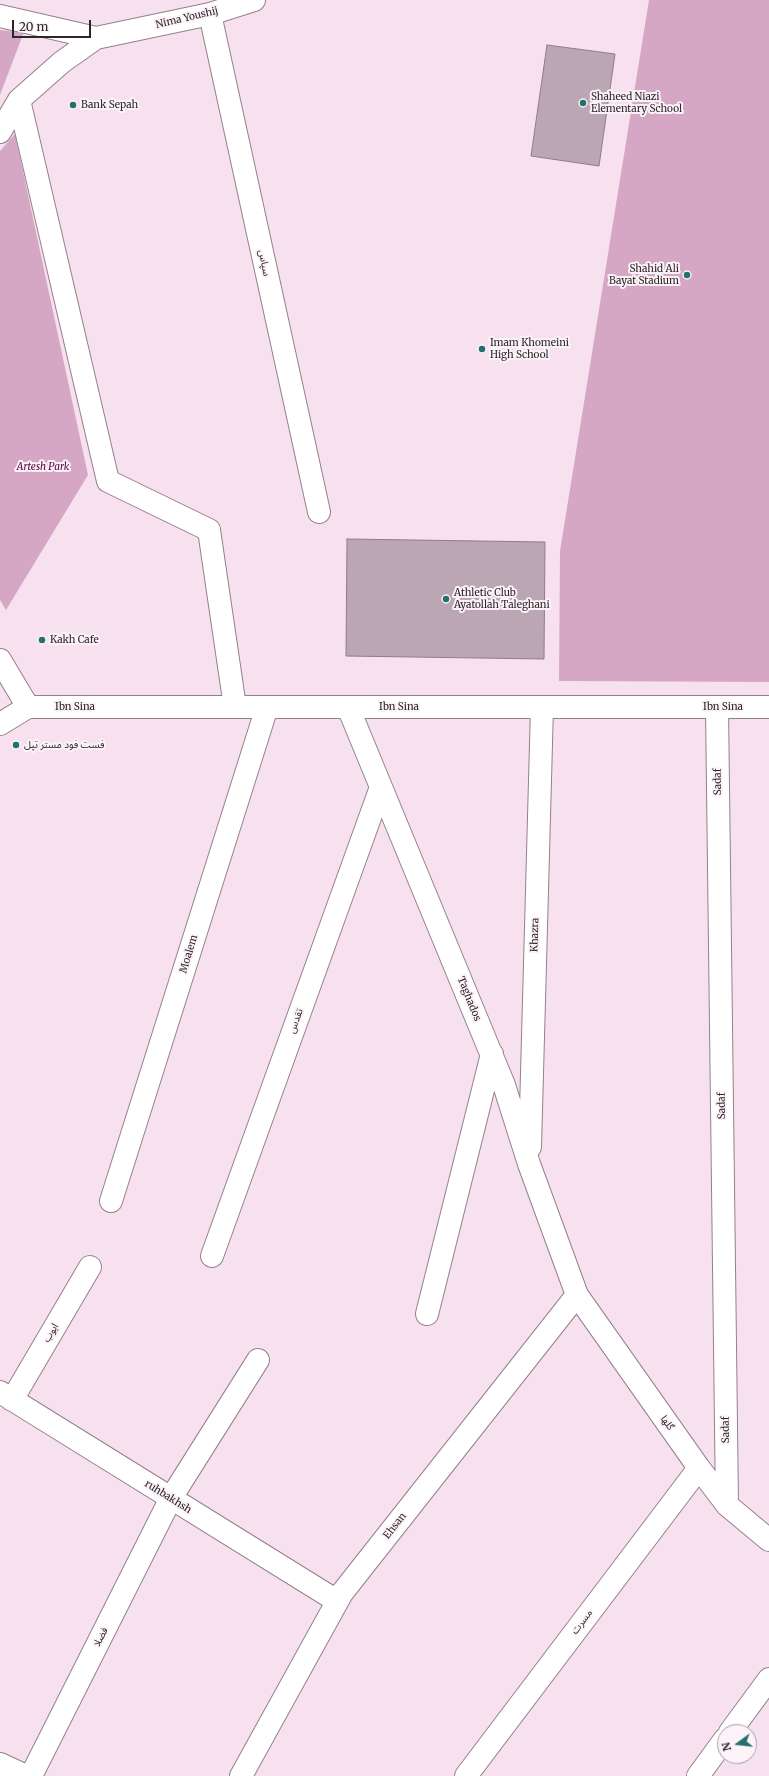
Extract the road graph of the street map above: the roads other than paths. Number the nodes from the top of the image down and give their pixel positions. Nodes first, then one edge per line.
1 (254, 0) edge
2 (210, 14) junction
3 (0, 16) edge
4 (96, 38) junction
5 (19, 100) junction
6 (0, 132) edge
7 (319, 512) dead end
8 (0, 660) edge
9 (28, 707) junction
10 (235, 707) junction
11 (266, 707) junction
12 (348, 707) junction
13 (542, 707) junction
14 (717, 707) junction
15 (769, 707) edge
16 (0, 724) edge
17 (381, 787) junction
18 (492, 1054) junction
19 (529, 1164) junction
20 (111, 1201) dead end
21 (212, 1256) dead end
22 (90, 1267) dead end
23 (577, 1295) junction
24 (427, 1314) dead end
25 (258, 1360) dead end
26 (6, 1396) edge
27 (699, 1468) junction
28 (171, 1498) junction
29 (727, 1505) junction
30 (769, 1540) edge
31 (337, 1601) junction
32 (769, 1679) edge
33 (736, 1724) edge
34 (717, 1750) edge
35 (0, 1764) edge
36 (26, 1776) edge
37 (30, 1776) edge
38 (242, 1776) edge
39 (466, 1776) edge
40 (698, 1776) edge

1 - 2 street, Nima Youshij
2 - 4 street, Nima Youshij
2 - 7 street, سپاس
3 - 4 street, Nima Youshij
4 - 5 street, Nima Youshij
5 - 6 street, Nima Youshij
5 - 10 street
8 - 9 street
9 - 10 street, Ibn Sina
9 - 16 street
10 - 11 street, Ibn Sina
11 - 12 street, Ibn Sina
11 - 20 street, Moalem
12 - 13 street, Ibn Sina
12 - 17 street, Taghados
13 - 14 street, Ibn Sina
13 - 19 street, Khazra
14 - 15 street, Ibn Sina
14 - 29 street, Sadaf
17 - 18 street, Taghados
17 - 21 street, تقدس
18 - 19 street, Taghados
18 - 24 street
19 - 23 street, Taghados
22 - 26 street, ایوب
23 - 27 street, گلها
23 - 31 street, Ehsan
25 - 28 street, فضلا
26 - 28 street, ruhbakhsh
27 - 29 street, گلها
27 - 39 street, مسرت
28 - 31 street, ruhbakhsh
28 - 37 street, فضلا
29 - 30 street, گلها
31 - 38 street, Ehsan
32 - 33 street
34 - 40 street
35 - 36 street

